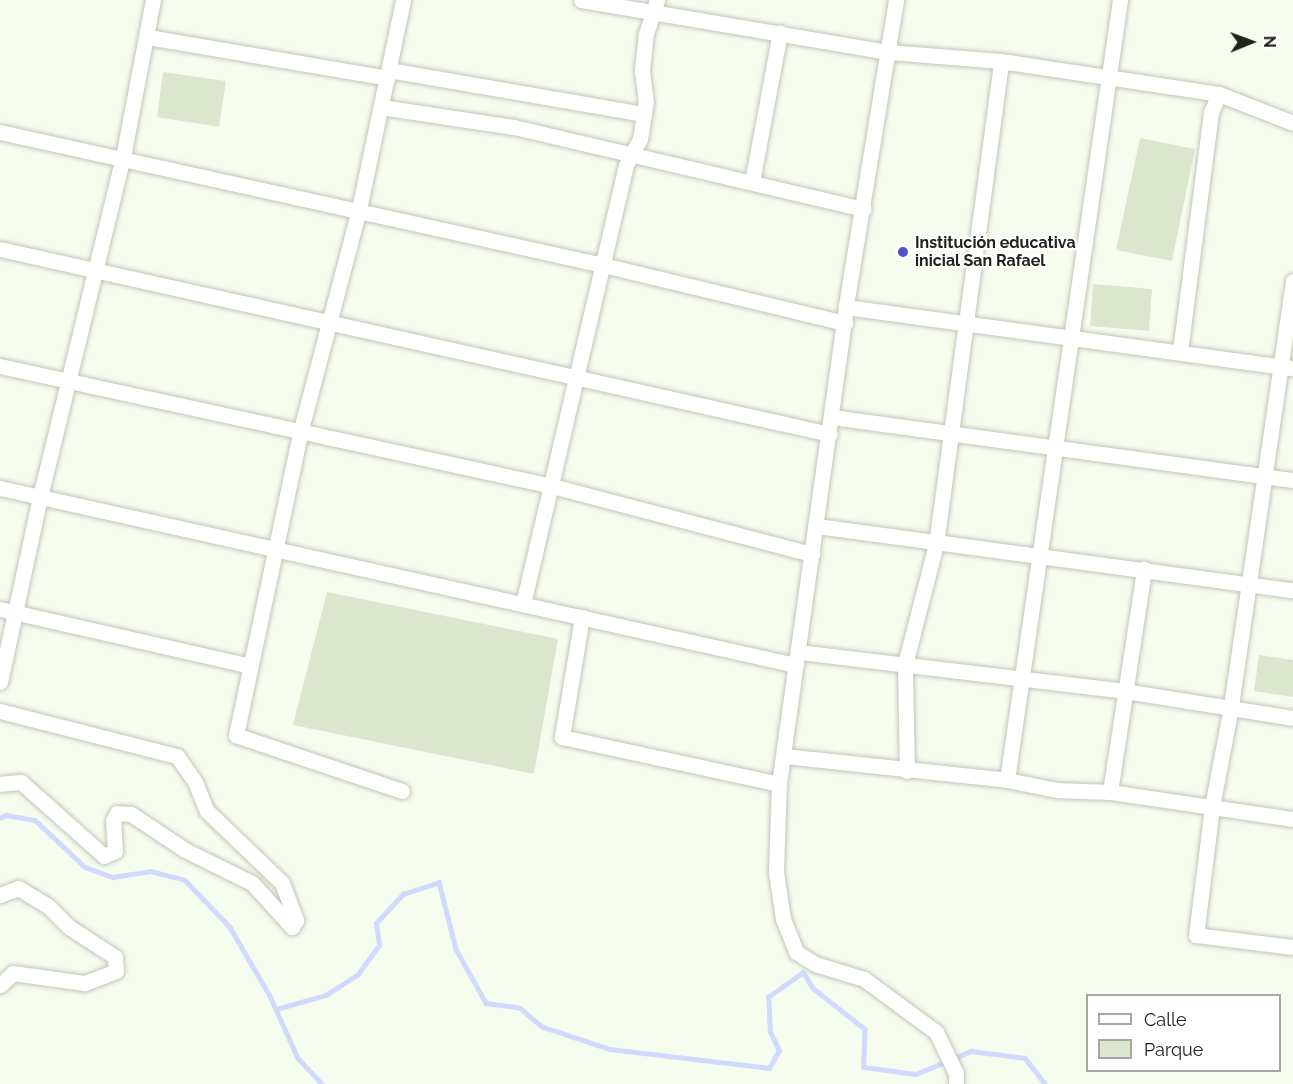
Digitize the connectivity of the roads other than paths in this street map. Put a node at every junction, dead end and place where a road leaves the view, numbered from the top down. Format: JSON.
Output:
{"nodes":[{"id":1,"x":153,"y":0,"type":"edge"},
{"id":2,"x":403,"y":0,"type":"edge"},
{"id":3,"x":581,"y":0,"type":"edge"},
{"id":4,"x":896,"y":0,"type":"edge"},
{"id":5,"x":1120,"y":0,"type":"edge"},
{"id":6,"x":655,"y":5,"type":"edge"},
{"id":7,"x":780,"y":33,"type":"junction"},
{"id":8,"x":148,"y":37,"type":"junction"},
{"id":9,"x":888,"y":52,"type":"junction"},
{"id":10,"x":1001,"y":61,"type":"junction"},
{"id":11,"x":389,"y":74,"type":"junction"},
{"id":12,"x":1108,"y":76,"type":"junction"},
{"id":13,"x":1219,"y":94,"type":"junction"},
{"id":14,"x":381,"y":106,"type":"junction"},
{"id":15,"x":644,"y":114,"type":"junction"},
{"id":16,"x":1293,"y":123,"type":"edge"},
{"id":17,"x":0,"y":132,"type":"edge"},
{"id":18,"x":633,"y":152,"type":"junction"},
{"id":19,"x":123,"y":157,"type":"junction"},
{"id":20,"x":752,"y":182,"type":"junction"},
{"id":21,"x":863,"y":209,"type":"junction"},
{"id":22,"x":358,"y":214,"type":"junction"},
{"id":23,"x":0,"y":249,"type":"edge"},
{"id":24,"x":603,"y":265,"type":"junction"},
{"id":25,"x":95,"y":268,"type":"junction"},
{"id":26,"x":1293,"y":281,"type":"edge"},
{"id":27,"x":846,"y":307,"type":"junction"},
{"id":28,"x":328,"y":323,"type":"junction"},
{"id":29,"x":845,"y":323,"type":"junction"},
{"id":30,"x":964,"y":323,"type":"junction"},
{"id":31,"x":1071,"y":337,"type":"junction"},
{"id":32,"x":1180,"y":351,"type":"junction"},
{"id":33,"x":0,"y":366,"type":"edge"},
{"id":34,"x":1286,"y":367,"type":"edge"},
{"id":35,"x":69,"y":380,"type":"junction"},
{"id":36,"x":578,"y":380,"type":"junction"},
{"id":37,"x":832,"y":417,"type":"junction"},
{"id":38,"x":949,"y":432,"type":"junction"},
{"id":39,"x":300,"y":433,"type":"junction"},
{"id":40,"x":830,"y":434,"type":"junction"},
{"id":41,"x":1055,"y":445,"type":"junction"},
{"id":42,"x":1265,"y":476,"type":"junction"},
{"id":43,"x":1293,"y":480,"type":"edge"},
{"id":44,"x":552,"y":486,"type":"junction"},
{"id":45,"x":0,"y":488,"type":"edge"},
{"id":46,"x":40,"y":497,"type":"junction"},
{"id":47,"x":817,"y":526,"type":"junction"},
{"id":48,"x":936,"y":544,"type":"junction"},
{"id":49,"x":276,"y":548,"type":"junction"},
{"id":50,"x":813,"y":554,"type":"junction"},
{"id":51,"x":1042,"y":555,"type":"junction"},
{"id":52,"x":1144,"y":569,"type":"junction"},
{"id":53,"x":1248,"y":583,"type":"junction"},
{"id":54,"x":1293,"y":590,"type":"edge"},
{"id":55,"x":523,"y":604,"type":"junction"},
{"id":56,"x":0,"y":609,"type":"edge"},
{"id":57,"x":16,"y":612,"type":"junction"},
{"id":58,"x":582,"y":617,"type":"junction"},
{"id":59,"x":797,"y":658,"type":"junction"},
{"id":60,"x":904,"y":664,"type":"junction"},
{"id":61,"x":250,"y":666,"type":"junction"},
{"id":62,"x":1024,"y":680,"type":"junction"},
{"id":63,"x":0,"y":682,"type":"edge"},
{"id":64,"x":1125,"y":691,"type":"junction"},
{"id":65,"x":1231,"y":707,"type":"junction"},
{"id":66,"x":0,"y":711,"type":"edge"},
{"id":67,"x":1293,"y":718,"type":"edge"},
{"id":68,"x":783,"y":756,"type":"junction"},
{"id":69,"x":907,"y":771,"type":"junction"},
{"id":70,"x":1007,"y":780,"type":"junction"},
{"id":71,"x":0,"y":784,"type":"edge"},
{"id":72,"x":779,"y":784,"type":"junction"},
{"id":73,"x":402,"y":791,"type":"dead end"},
{"id":74,"x":1110,"y":792,"type":"junction"},
{"id":75,"x":1212,"y":807,"type":"junction"},
{"id":76,"x":1293,"y":819,"type":"edge"},
{"id":77,"x":0,"y":895,"type":"edge"},
{"id":78,"x":1293,"y":947,"type":"edge"},
{"id":79,"x":0,"y":985,"type":"edge"},
{"id":80,"x":956,"y":1078,"type":"edge"}],
"edges":[{"from":1,"to":8,"type":"street"},
{"from":2,"to":11,"type":"street"},
{"from":3,"to":6,"type":"street"},
{"from":4,"to":9,"type":"street"},
{"from":5,"to":12,"type":"street"},
{"from":6,"to":7,"type":"street"},
{"from":6,"to":15,"type":"street"},
{"from":7,"to":9,"type":"street"},
{"from":7,"to":20,"type":"street"},
{"from":8,"to":11,"type":"street"},
{"from":8,"to":19,"type":"street"},
{"from":9,"to":10,"type":"street"},
{"from":9,"to":21,"type":"street"},
{"from":10,"to":12,"type":"street"},
{"from":10,"to":30,"type":"street"},
{"from":11,"to":14,"type":"street"},
{"from":11,"to":15,"type":"street"},
{"from":12,"to":13,"type":"street"},
{"from":12,"to":31,"type":"street"},
{"from":13,"to":16,"type":"street"},
{"from":13,"to":32,"type":"street"},
{"from":14,"to":18,"type":"street"},
{"from":14,"to":22,"type":"street"},
{"from":15,"to":18,"type":"street"},
{"from":17,"to":19,"type":"street"},
{"from":18,"to":20,"type":"street"},
{"from":18,"to":24,"type":"street"},
{"from":19,"to":22,"type":"street"},
{"from":19,"to":25,"type":"street"},
{"from":20,"to":21,"type":"street"},
{"from":21,"to":27,"type":"street"},
{"from":22,"to":24,"type":"street"},
{"from":22,"to":28,"type":"street"},
{"from":23,"to":25,"type":"street"},
{"from":24,"to":29,"type":"street"},
{"from":24,"to":36,"type":"street"},
{"from":25,"to":28,"type":"street"},
{"from":25,"to":35,"type":"street"},
{"from":26,"to":34,"type":"street"},
{"from":27,"to":29,"type":"street"},
{"from":27,"to":30,"type":"street"},
{"from":28,"to":36,"type":"street"},
{"from":28,"to":39,"type":"street"},
{"from":29,"to":37,"type":"street"},
{"from":30,"to":31,"type":"street"},
{"from":30,"to":38,"type":"street"},
{"from":31,"to":32,"type":"street"},
{"from":31,"to":41,"type":"street"},
{"from":32,"to":34,"type":"street"},
{"from":33,"to":35,"type":"street"},
{"from":34,"to":42,"type":"street"},
{"from":35,"to":39,"type":"street"},
{"from":35,"to":46,"type":"street"},
{"from":36,"to":40,"type":"street"},
{"from":36,"to":44,"type":"street"},
{"from":37,"to":38,"type":"street"},
{"from":37,"to":40,"type":"street"},
{"from":38,"to":41,"type":"street"},
{"from":38,"to":48,"type":"street"},
{"from":39,"to":44,"type":"street"},
{"from":39,"to":49,"type":"street"},
{"from":40,"to":47,"type":"street"},
{"from":41,"to":42,"type":"street"},
{"from":41,"to":51,"type":"street"},
{"from":42,"to":43,"type":"street"},
{"from":42,"to":53,"type":"street"},
{"from":44,"to":50,"type":"street"},
{"from":44,"to":55,"type":"street"},
{"from":45,"to":46,"type":"street"},
{"from":46,"to":49,"type":"street"},
{"from":46,"to":57,"type":"street"},
{"from":47,"to":48,"type":"street"},
{"from":47,"to":50,"type":"street"},
{"from":48,"to":51,"type":"street"},
{"from":48,"to":60,"type":"street"},
{"from":49,"to":55,"type":"street"},
{"from":49,"to":61,"type":"street"},
{"from":50,"to":59,"type":"street"},
{"from":51,"to":52,"type":"street"},
{"from":51,"to":62,"type":"street"},
{"from":52,"to":53,"type":"street"},
{"from":52,"to":64,"type":"street"},
{"from":53,"to":54,"type":"street"},
{"from":53,"to":65,"type":"street"},
{"from":55,"to":58,"type":"street"},
{"from":56,"to":57,"type":"street"},
{"from":57,"to":61,"type":"street"},
{"from":57,"to":63,"type":"street"},
{"from":58,"to":59,"type":"street"},
{"from":58,"to":72,"type":"street"},
{"from":59,"to":60,"type":"street"},
{"from":59,"to":68,"type":"street"},
{"from":60,"to":62,"type":"street"},
{"from":60,"to":69,"type":"street"},
{"from":61,"to":73,"type":"street"},
{"from":62,"to":64,"type":"street"},
{"from":62,"to":70,"type":"street"},
{"from":64,"to":65,"type":"street"},
{"from":64,"to":74,"type":"street"},
{"from":65,"to":67,"type":"street"},
{"from":65,"to":75,"type":"street"},
{"from":66,"to":71,"type":"street"},
{"from":68,"to":69,"type":"street"},
{"from":68,"to":72,"type":"street"},
{"from":69,"to":70,"type":"street"},
{"from":70,"to":74,"type":"street"},
{"from":72,"to":80,"type":"street"},
{"from":74,"to":75,"type":"street"},
{"from":75,"to":76,"type":"street"},
{"from":75,"to":78,"type":"street"},
{"from":77,"to":79,"type":"street"}]}
